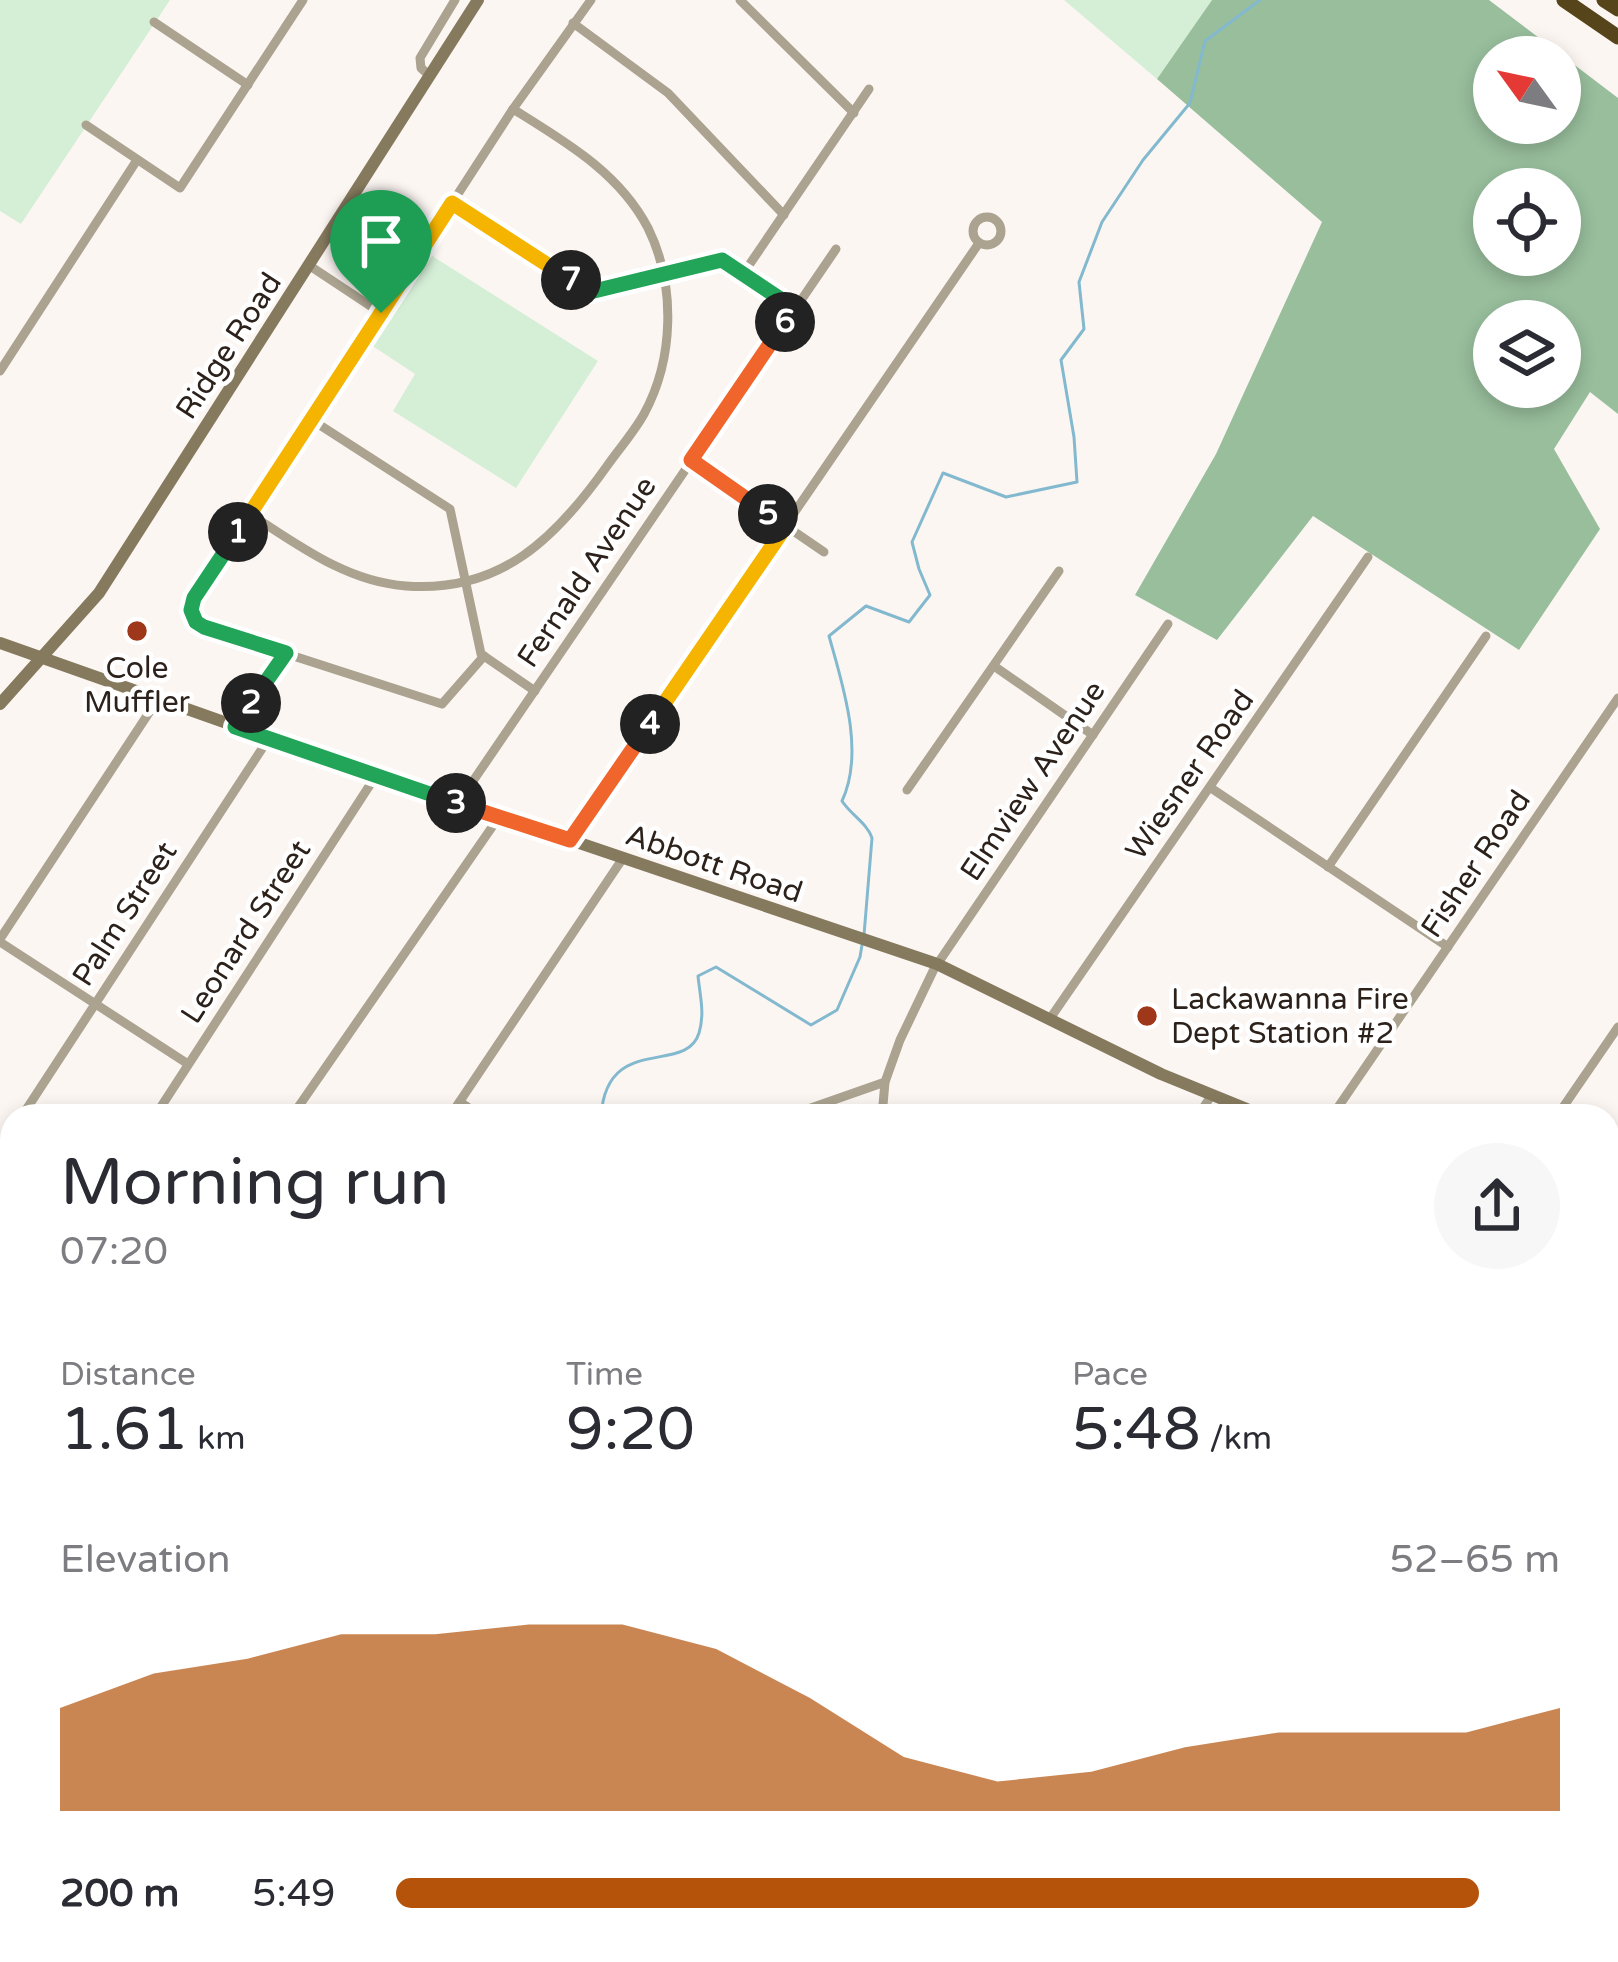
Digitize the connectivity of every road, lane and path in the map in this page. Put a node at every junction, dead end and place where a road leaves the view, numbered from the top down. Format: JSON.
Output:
{"nodes":[{"id":1,"x":303,"y":0,"type":"edge"},
{"id":2,"x":455,"y":0,"type":"edge"},
{"id":3,"x":478,"y":0,"type":"edge"},
{"id":4,"x":591,"y":0,"type":"edge"},
{"id":5,"x":740,"y":0,"type":"edge"},
{"id":6,"x":1564,"y":0,"type":"edge"},
{"id":7,"x":1604,"y":0,"type":"edge"},
{"id":8,"x":1618,"y":9,"type":"edge"},
{"id":9,"x":154,"y":22,"type":"dead end"},
{"id":10,"x":573,"y":23,"type":"junction"},
{"id":11,"x":1618,"y":37,"type":"edge"},
{"id":12,"x":429,"y":75,"type":"junction"},
{"id":13,"x":248,"y":85,"type":"junction"},
{"id":14,"x":869,"y":89,"type":"dead end"},
{"id":15,"x":513,"y":109,"type":"junction"},
{"id":16,"x":854,"y":113,"type":"junction"},
{"id":17,"x":86,"y":125,"type":"dead end"},
{"id":18,"x":137,"y":160,"type":"junction"},
{"id":19,"x":452,"y":203,"type":"junction"},
{"id":20,"x":784,"y":215,"type":"junction"},
{"id":21,"x":979,"y":243,"type":"dead end"},
{"id":22,"x":836,"y":249,"type":"dead end"},
{"id":23,"x":310,"y":266,"type":"junction"},
{"id":24,"x":662,"y":274,"type":"junction"},
{"id":25,"x":743,"y":274,"type":"junction"},
{"id":26,"x":794,"y":308,"type":"junction"},
{"id":27,"x":381,"y":313,"type":"junction"},
{"id":28,"x":0,"y":371,"type":"edge"},
{"id":29,"x":311,"y":420,"type":"junction"},
{"id":30,"x":691,"y":460,"type":"junction"},
{"id":31,"x":250,"y":514,"type":"junction"},
{"id":32,"x":786,"y":526,"type":"junction"},
{"id":33,"x":824,"y":552,"type":"dead end"},
{"id":34,"x":1368,"y":557,"type":"dead end"},
{"id":35,"x":1059,"y":571,"type":"dead end"},
{"id":36,"x":464,"y":581,"type":"junction"},
{"id":37,"x":1168,"y":624,"type":"dead end"},
{"id":38,"x":1486,"y":637,"type":"dead end"},
{"id":39,"x":0,"y":643,"type":"edge"},
{"id":40,"x":283,"y":652,"type":"junction"},
{"id":41,"x":484,"y":656,"type":"junction"},
{"id":42,"x":41,"y":657,"type":"junction"},
{"id":43,"x":994,"y":666,"type":"junction"},
{"id":44,"x":535,"y":691,"type":"junction"},
{"id":45,"x":1618,"y":698,"type":"edge"},
{"id":46,"x":158,"y":699,"type":"junction"},
{"id":47,"x":0,"y":704,"type":"edge"},
{"id":48,"x":235,"y":727,"type":"junction"},
{"id":49,"x":1093,"y":735,"type":"junction"},
{"id":50,"x":269,"y":739,"type":"junction"},
{"id":51,"x":377,"y":774,"type":"junction"},
{"id":52,"x":1211,"y":788,"type":"junction"},
{"id":53,"x":907,"y":790,"type":"dead end"},
{"id":54,"x":458,"y":803,"type":"junction"},
{"id":55,"x":499,"y":817,"type":"junction"},
{"id":56,"x":570,"y":840,"type":"junction"},
{"id":57,"x":623,"y":858,"type":"junction"},
{"id":58,"x":1328,"y":867,"type":"junction"},
{"id":59,"x":0,"y":940,"type":"edge"},
{"id":60,"x":1448,"y":947,"type":"junction"},
{"id":61,"x":937,"y":964,"type":"junction"},
{"id":62,"x":95,"y":1004,"type":"junction"},
{"id":63,"x":1049,"y":1020,"type":"junction"},
{"id":64,"x":1618,"y":1027,"type":"edge"},
{"id":65,"x":188,"y":1064,"type":"junction"},
{"id":66,"x":885,"y":1082,"type":"junction"},
{"id":67,"x":1211,"y":1096,"type":"junction"},
{"id":68,"x":460,"y":1102,"type":"joint"},
{"id":69,"x":30,"y":1104,"type":"edge"},
{"id":70,"x":163,"y":1104,"type":"edge"},
{"id":71,"x":300,"y":1104,"type":"edge"},
{"id":72,"x":463,"y":1104,"type":"edge"},
{"id":73,"x":822,"y":1104,"type":"edge"},
{"id":74,"x":883,"y":1104,"type":"edge"},
{"id":75,"x":1206,"y":1104,"type":"edge"},
{"id":76,"x":1232,"y":1104,"type":"edge"},
{"id":77,"x":1340,"y":1104,"type":"edge"},
{"id":78,"x":1566,"y":1104,"type":"edge"}],
"edges":[{"from":1,"to":13,"type":"street"},
{"from":2,"to":12,"type":"street"},
{"from":3,"to":12,"type":"street","name":"Ridge Road"},
{"from":4,"to":10,"type":"street"},
{"from":5,"to":16,"type":"street"},
{"from":6,"to":11,"type":"highway"},
{"from":7,"to":8,"type":"highway"},
{"from":9,"to":13,"type":"street"},
{"from":10,"to":15,"type":"street"},
{"from":10,"to":20,"type":"street"},
{"from":12,"to":23,"type":"street","name":"Ridge Road"},
{"from":13,"to":18,"type":"street"},
{"from":14,"to":16,"type":"street"},
{"from":15,"to":19,"type":"street"},
{"from":15,"to":24,"type":"street"},
{"from":16,"to":20,"type":"street"},
{"from":17,"to":18,"type":"street"},
{"from":18,"to":28,"type":"street"},
{"from":19,"to":24,"type":"street"},
{"from":19,"to":27,"type":"street"},
{"from":20,"to":25,"type":"street"},
{"from":21,"to":32,"type":"street"},
{"from":22,"to":26,"type":"street","name":"Fernald Avenue"},
{"from":23,"to":27,"type":"street"},
{"from":23,"to":42,"type":"street","name":"Ridge Road"},
{"from":24,"to":25,"type":"street"},
{"from":24,"to":36,"type":"street"},
{"from":25,"to":26,"type":"street"},
{"from":26,"to":30,"type":"street","name":"Fernald Avenue"},
{"from":27,"to":29,"type":"street"},
{"from":29,"to":31,"type":"street"},
{"from":29,"to":36,"type":"street"},
{"from":30,"to":32,"type":"street"},
{"from":30,"to":44,"type":"street","name":"Fernald Avenue"},
{"from":31,"to":36,"type":"street"},
{"from":31,"to":40,"type":"street"},
{"from":32,"to":33,"type":"street"},
{"from":32,"to":56,"type":"street"},
{"from":34,"to":52,"type":"street","name":"Wiesner Road"},
{"from":35,"to":43,"type":"street"},
{"from":36,"to":41,"type":"street"},
{"from":37,"to":49,"type":"street","name":"Elmview Avenue"},
{"from":38,"to":58,"type":"street"},
{"from":39,"to":42,"type":"street","name":"Abbott Road"},
{"from":40,"to":41,"type":"street"},
{"from":40,"to":48,"type":"street"},
{"from":41,"to":44,"type":"street"},
{"from":42,"to":46,"type":"street","name":"Abbott Road"},
{"from":42,"to":47,"type":"street","name":"Ridge Road"},
{"from":43,"to":49,"type":"street"},
{"from":43,"to":53,"type":"street"},
{"from":44,"to":54,"type":"street","name":"Fernald Avenue"},
{"from":45,"to":60,"type":"street","name":"Fisher Road"},
{"from":46,"to":48,"type":"street","name":"Abbott Road"},
{"from":46,"to":59,"type":"street"},
{"from":48,"to":50,"type":"street","name":"Abbott Road"},
{"from":49,"to":61,"type":"street","name":"Elmview Avenue"},
{"from":50,"to":51,"type":"street","name":"Abbott Road"},
{"from":50,"to":62,"type":"street","name":"Palm Street"},
{"from":51,"to":54,"type":"street","name":"Abbott Road"},
{"from":51,"to":65,"type":"street","name":"Leonard Street"},
{"from":52,"to":58,"type":"street"},
{"from":52,"to":63,"type":"street","name":"Wiesner Road"},
{"from":54,"to":55,"type":"street","name":"Abbott Road"},
{"from":55,"to":56,"type":"street","name":"Abbott Road"},
{"from":55,"to":71,"type":"street"},
{"from":56,"to":57,"type":"street","name":"Abbott Road"},
{"from":57,"to":61,"type":"street","name":"Abbott Road"},
{"from":57,"to":68,"type":"street"},
{"from":58,"to":60,"type":"street"},
{"from":59,"to":62,"type":"street"},
{"from":60,"to":77,"type":"street","name":"Fisher Road"},
{"from":61,"to":63,"type":"street","name":"Abbott Road"},
{"from":61,"to":66,"type":"street","name":"Elmview Avenue"},
{"from":62,"to":65,"type":"street"},
{"from":62,"to":69,"type":"street","name":"Palm Street"},
{"from":63,"to":67,"type":"street","name":"Abbott Road"},
{"from":64,"to":78,"type":"street"},
{"from":65,"to":70,"type":"street","name":"Leonard Street"},
{"from":66,"to":73,"type":"street"},
{"from":66,"to":74,"type":"street","name":"Elmview Avenue"},
{"from":67,"to":75,"type":"street"},
{"from":67,"to":76,"type":"street","name":"Abbott Road"},
{"from":68,"to":72,"type":"street"}]}
